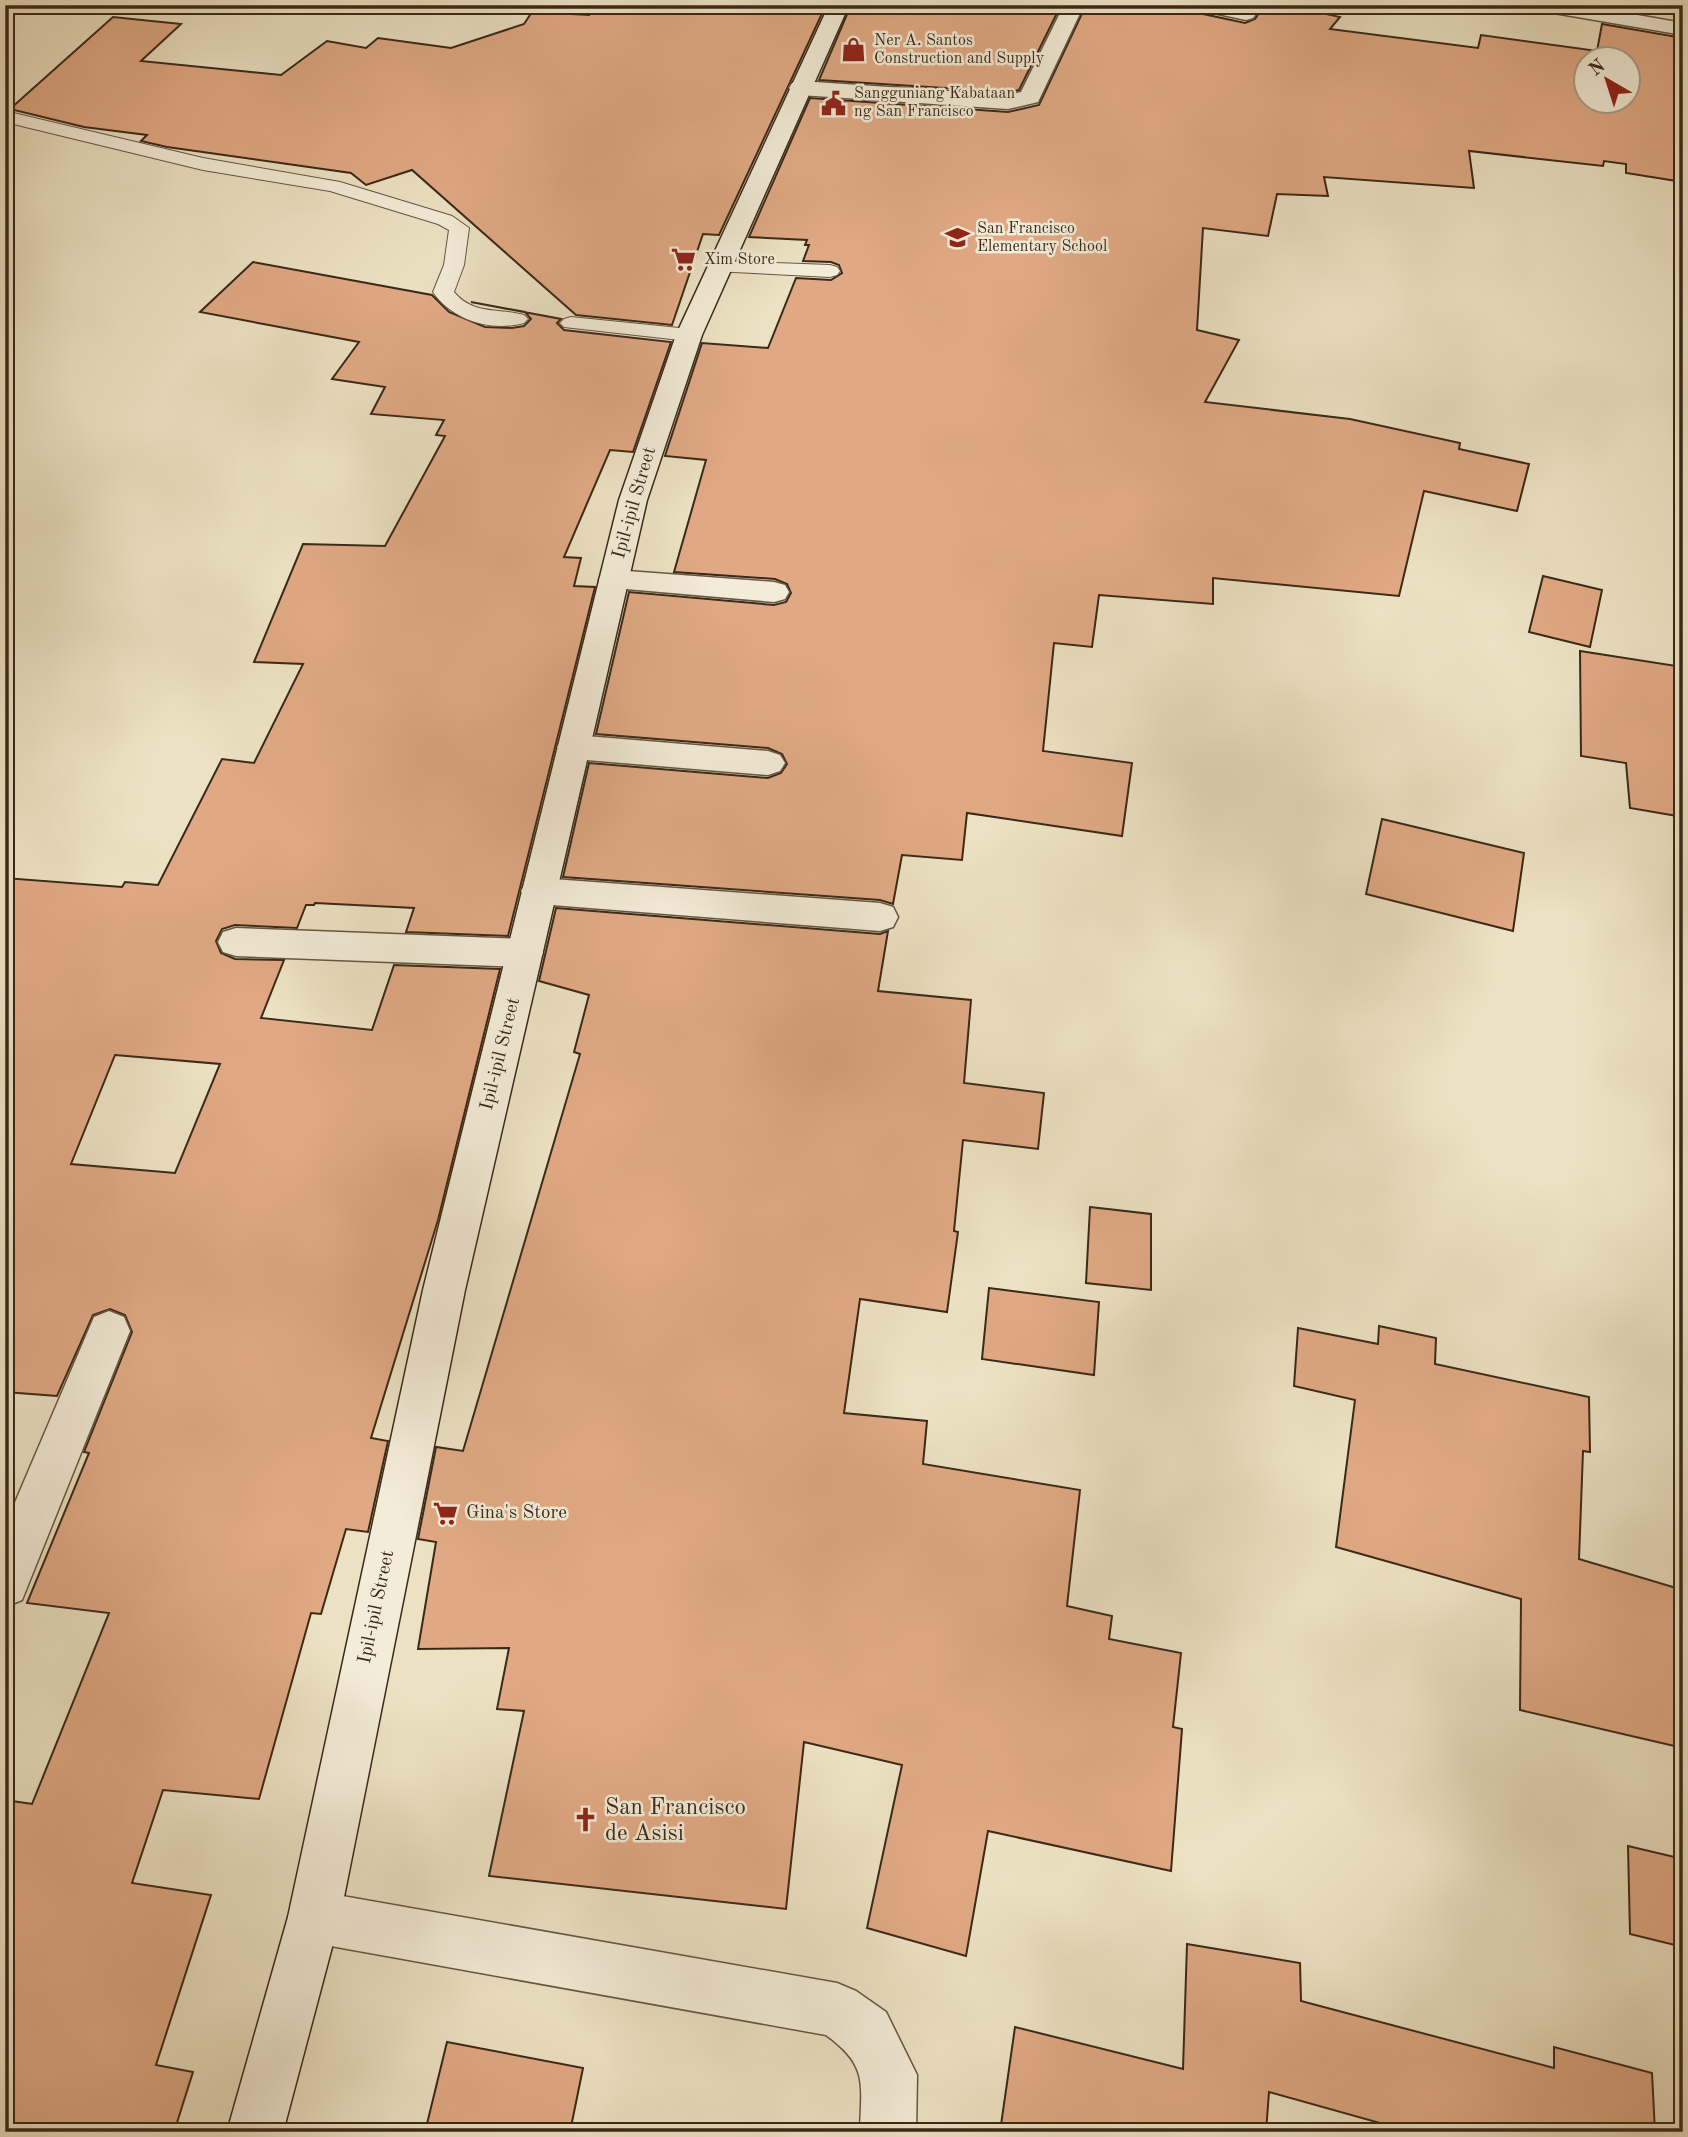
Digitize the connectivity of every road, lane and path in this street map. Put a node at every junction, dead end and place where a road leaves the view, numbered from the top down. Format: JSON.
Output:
{"nodes":[{"id":1,"x":839,"y":5,"type":"edge"},
{"id":2,"x":1074,"y":5,"type":"edge"},
{"id":3,"x":1202,"y":5,"type":"edge"},
{"id":4,"x":1252,"y":5,"type":"edge"},
{"id":5,"x":1542,"y":5,"type":"edge"},
{"id":6,"x":1683,"y":29,"type":"edge"},
{"id":7,"x":800,"y":88,"type":"junction"},
{"id":8,"x":5,"y":116,"type":"edge"},
{"id":9,"x":720,"y":267,"type":"junction"},
{"id":10,"x":830,"y":271,"type":"dead end"},
{"id":11,"x":517,"y":319,"type":"dead end"},
{"id":12,"x":572,"y":323,"type":"dead end"},
{"id":13,"x":689,"y":335,"type":"junction"},
{"id":14,"x":614,"y":580,"type":"junction"},
{"id":15,"x":774,"y":592,"type":"dead end"},
{"id":16,"x":574,"y":747,"type":"junction"},
{"id":17,"x":768,"y":763,"type":"dead end"},
{"id":18,"x":539,"y":891,"type":"junction"},
{"id":19,"x":880,"y":917,"type":"dead end"},
{"id":20,"x":236,"y":942,"type":"dead end"},
{"id":21,"x":525,"y":953,"type":"junction"},
{"id":22,"x":109,"y":1331,"type":"dead end"},
{"id":23,"x":5,"y":1583,"type":"edge"},
{"id":24,"x":314,"y":1917,"type":"junction"},
{"id":25,"x":255,"y":2132,"type":"edge"},
{"id":26,"x":888,"y":2132,"type":"edge"}],
"edges":[{"from":1,"to":7,"type":"street","name":"Ipil-ipil Street"},
{"from":2,"to":7,"type":"street"},
{"from":3,"to":4,"type":"street"},
{"from":5,"to":6,"type":"street"},
{"from":7,"to":9,"type":"street","name":"Ipil-ipil Street"},
{"from":8,"to":11,"type":"lane"},
{"from":9,"to":10,"type":"lane"},
{"from":9,"to":13,"type":"street","name":"Ipil-ipil Street"},
{"from":12,"to":13,"type":"lane"},
{"from":13,"to":14,"type":"street","name":"Ipil-ipil Street"},
{"from":14,"to":15,"type":"street"},
{"from":14,"to":16,"type":"street","name":"Ipil-ipil Street"},
{"from":16,"to":17,"type":"street"},
{"from":16,"to":18,"type":"street","name":"Ipil-ipil Street"},
{"from":18,"to":19,"type":"street"},
{"from":18,"to":21,"type":"street","name":"Ipil-ipil Street"},
{"from":20,"to":21,"type":"street"},
{"from":21,"to":24,"type":"street","name":"Ipil-ipil Street"},
{"from":22,"to":23,"type":"street"},
{"from":24,"to":25,"type":"street","name":"Ipil-ipil Street"},
{"from":24,"to":26,"type":"street"}]}
